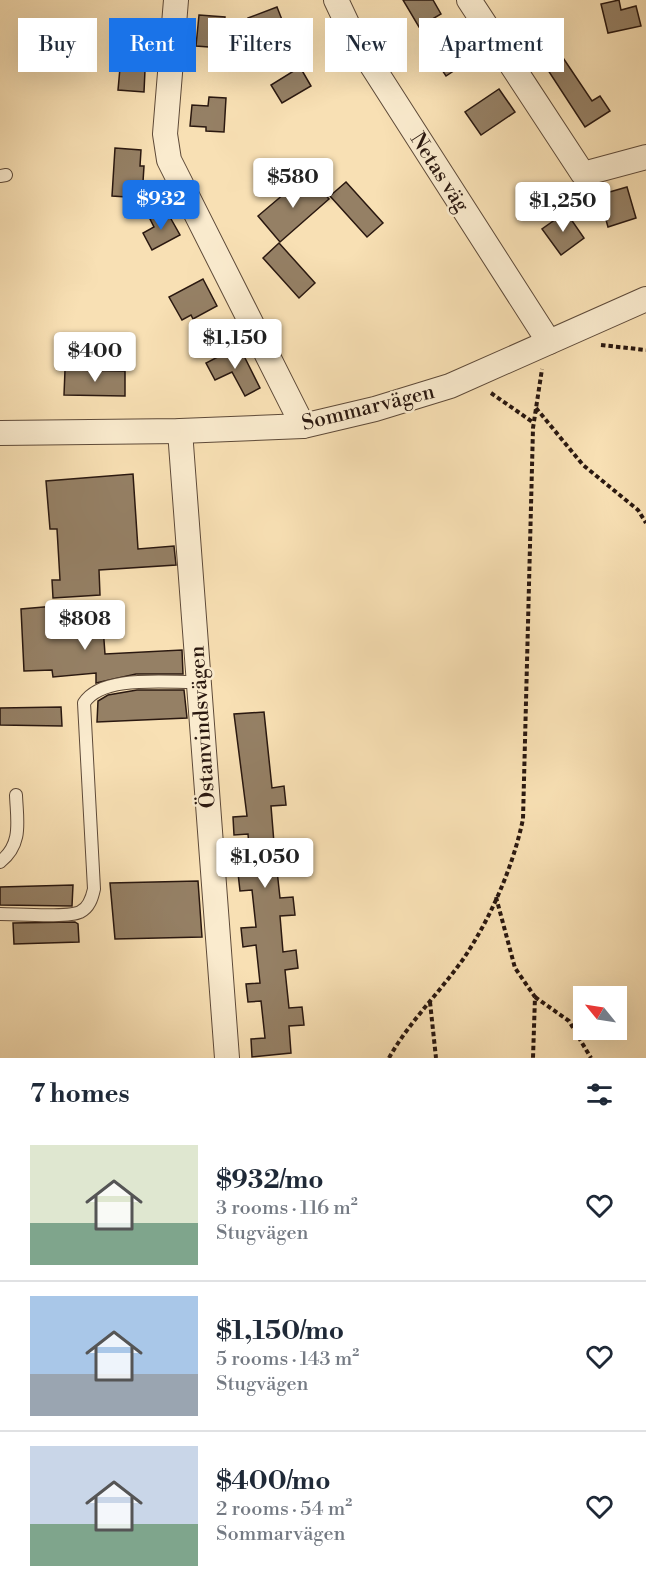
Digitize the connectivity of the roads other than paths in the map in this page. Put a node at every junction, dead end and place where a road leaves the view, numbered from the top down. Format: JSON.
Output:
{"nodes":[{"id":1,"x":176,"y":0,"type":"edge"},
{"id":2,"x":336,"y":0,"type":"edge"},
{"id":3,"x":469,"y":0,"type":"edge"},
{"id":4,"x":646,"y":157,"type":"edge"},
{"id":5,"x":646,"y":299,"type":"edge"},
{"id":6,"x":549,"y":342,"type":"junction"},
{"id":7,"x":303,"y":426,"type":"junction"},
{"id":8,"x":180,"y":431,"type":"junction"},
{"id":9,"x":0,"y":433,"type":"edge"},
{"id":10,"x":199,"y":682,"type":"junction"},
{"id":11,"x":16,"y":795,"type":"dead end"},
{"id":12,"x":0,"y":862,"type":"edge"},
{"id":13,"x":0,"y":914,"type":"edge"},
{"id":14,"x":227,"y":1058,"type":"edge"}],
"edges":[{"from":1,"to":7,"type":"street"},
{"from":2,"to":6,"type":"street","name":"Netas väg"},
{"from":3,"to":4,"type":"street"},
{"from":5,"to":6,"type":"street","name":"Sommarvägen"},
{"from":6,"to":7,"type":"street","name":"Sommarvägen"},
{"from":7,"to":8,"type":"street","name":"Sommarvägen"},
{"from":8,"to":9,"type":"street","name":"Sommarvägen"},
{"from":8,"to":10,"type":"street","name":"Östanvindsvägen"},
{"from":10,"to":13,"type":"lane"},
{"from":10,"to":14,"type":"street","name":"Östanvindsvägen"},
{"from":11,"to":12,"type":"lane"}]}
